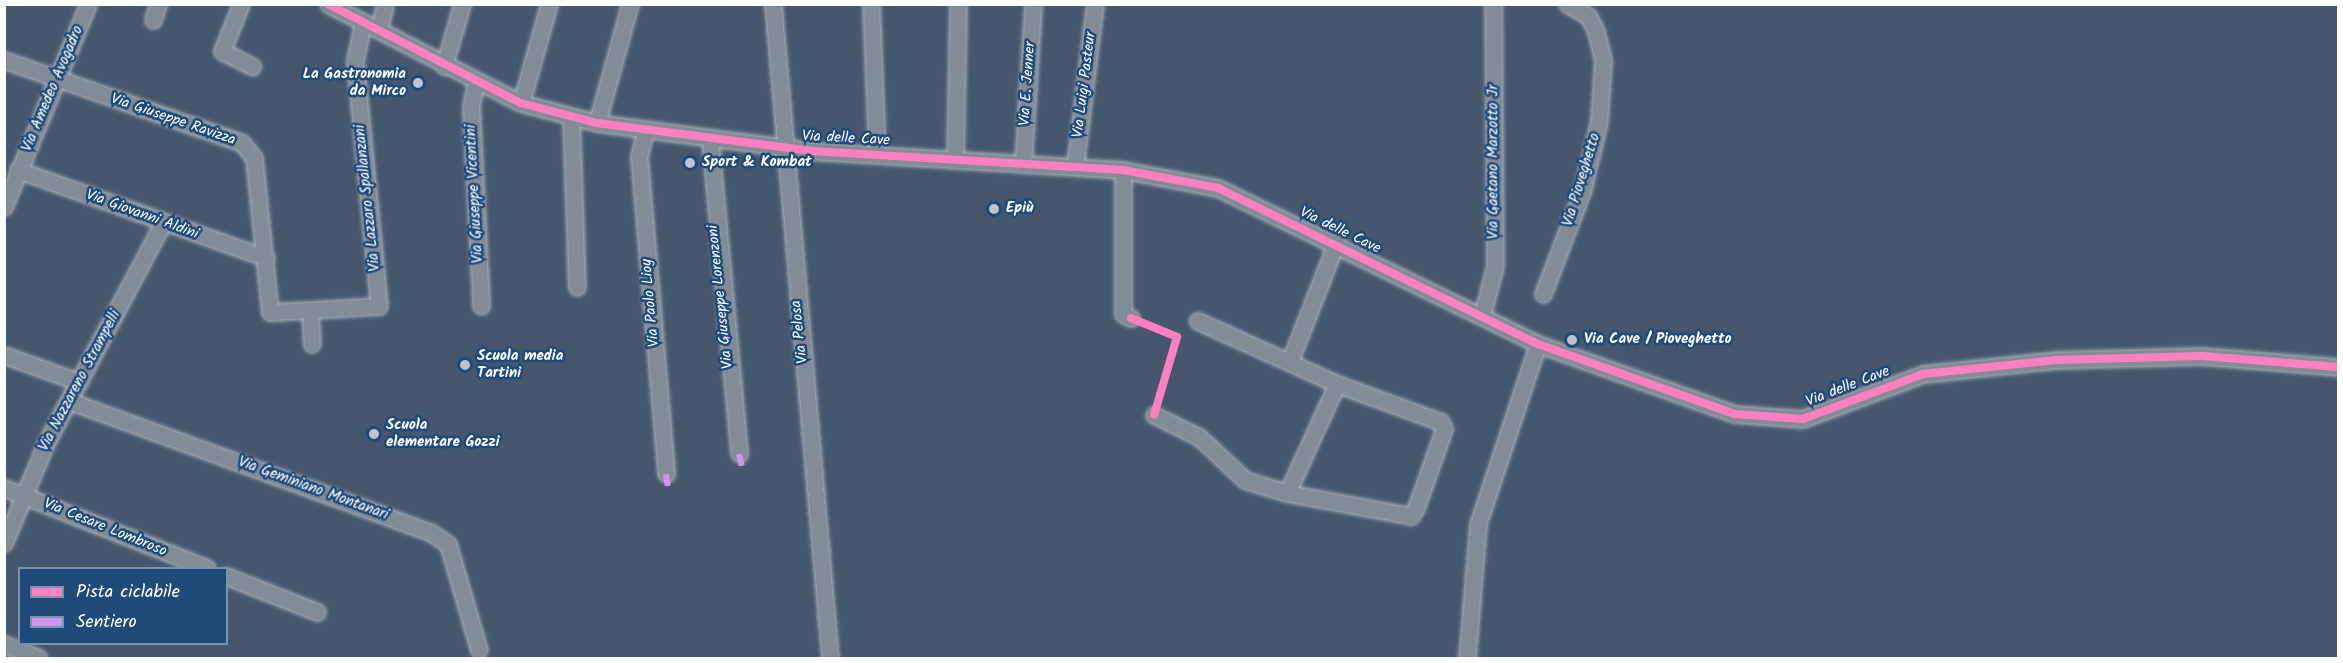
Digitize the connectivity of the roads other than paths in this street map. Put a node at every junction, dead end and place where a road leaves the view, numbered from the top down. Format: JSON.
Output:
{"nodes":[{"id":1,"x":88,"y":4,"type":"edge"},
{"id":2,"x":158,"y":4,"type":"edge"},
{"id":3,"x":241,"y":4,"type":"edge"},
{"id":4,"x":328,"y":4,"type":"edge"},
{"id":5,"x":385,"y":4,"type":"edge"},
{"id":6,"x":462,"y":4,"type":"edge"},
{"id":7,"x":549,"y":4,"type":"edge"},
{"id":8,"x":630,"y":4,"type":"edge"},
{"id":9,"x":773,"y":4,"type":"edge"},
{"id":10,"x":872,"y":4,"type":"edge"},
{"id":11,"x":958,"y":4,"type":"edge"},
{"id":12,"x":1033,"y":4,"type":"edge"},
{"id":13,"x":1095,"y":4,"type":"edge"},
{"id":14,"x":1493,"y":4,"type":"edge"},
{"id":15,"x":1567,"y":4,"type":"edge"},
{"id":16,"x":153,"y":20,"type":"dead end"},
{"id":17,"x":363,"y":22,"type":"junction"},
{"id":18,"x":379,"y":30,"type":"junction"},
{"id":19,"x":4,"y":60,"type":"edge"},
{"id":20,"x":252,"y":66,"type":"dead end"},
{"id":21,"x":444,"y":66,"type":"junction"},
{"id":22,"x":57,"y":80,"type":"junction"},
{"id":23,"x":476,"y":82,"type":"junction"},
{"id":24,"x":521,"y":103,"type":"junction"},
{"id":25,"x":571,"y":118,"type":"junction"},
{"id":26,"x":597,"y":123,"type":"junction"},
{"id":27,"x":645,"y":132,"type":"junction"},
{"id":28,"x":710,"y":140,"type":"junction"},
{"id":29,"x":784,"y":148,"type":"junction"},
{"id":30,"x":877,"y":154,"type":"junction"},
{"id":31,"x":955,"y":160,"type":"junction"},
{"id":32,"x":1023,"y":164,"type":"junction"},
{"id":33,"x":1075,"y":166,"type":"junction"},
{"id":34,"x":18,"y":170,"type":"junction"},
{"id":35,"x":1123,"y":170,"type":"junction"},
{"id":36,"x":4,"y":207,"type":"edge"},
{"id":37,"x":163,"y":223,"type":"junction"},
{"id":38,"x":1336,"y":243,"type":"junction"},
{"id":39,"x":266,"y":258,"type":"junction"},
{"id":40,"x":577,"y":287,"type":"dead end"},
{"id":41,"x":1543,"y":294,"type":"dead end"},
{"id":42,"x":481,"y":306,"type":"dead end"},
{"id":43,"x":310,"y":310,"type":"junction"},
{"id":44,"x":1482,"y":316,"type":"junction"},
{"id":45,"x":1131,"y":318,"type":"dead end"},
{"id":46,"x":1198,"y":321,"type":"dead end"},
{"id":47,"x":312,"y":344,"type":"dead end"},
{"id":48,"x":1538,"y":344,"type":"junction"},
{"id":49,"x":4,"y":355,"type":"edge"},
{"id":50,"x":1290,"y":361,"type":"junction"},
{"id":51,"x":2338,"y":367,"type":"edge"},
{"id":52,"x":80,"y":382,"type":"junction"},
{"id":53,"x":1337,"y":384,"type":"junction"},
{"id":54,"x":72,"y":402,"type":"junction"},
{"id":55,"x":1154,"y":415,"type":"dead end"},
{"id":56,"x":739,"y":454,"type":"dead end"},
{"id":57,"x":666,"y":474,"type":"dead end"},
{"id":58,"x":4,"y":488,"type":"edge"},
{"id":59,"x":1287,"y":493,"type":"junction"},
{"id":60,"x":23,"y":495,"type":"junction"},
{"id":61,"x":4,"y":543,"type":"edge"},
{"id":62,"x":204,"y":567,"type":"edge"},
{"id":63,"x":228,"y":577,"type":"edge"},
{"id":64,"x":317,"y":612,"type":"dead end"},
{"id":65,"x":4,"y":644,"type":"edge"},
{"id":66,"x":479,"y":650,"type":"dead end"},
{"id":67,"x":38,"y":658,"type":"edge"},
{"id":68,"x":830,"y":658,"type":"edge"},
{"id":69,"x":1467,"y":658,"type":"edge"}],
"edges":[{"from":1,"to":22,"type":"street","name":"Via Amedeo Avogadro"},
{"from":2,"to":16,"type":"street"},
{"from":3,"to":20,"type":"street"},
{"from":4,"to":17,"type":"street","name":"Via delle Cave"},
{"from":5,"to":18,"type":"street"},
{"from":6,"to":21,"type":"street"},
{"from":7,"to":24,"type":"street"},
{"from":8,"to":26,"type":"street"},
{"from":9,"to":29,"type":"street","name":"Via Pelosa"},
{"from":10,"to":30,"type":"street"},
{"from":11,"to":31,"type":"street"},
{"from":12,"to":32,"type":"street","name":"Via E. Jenner"},
{"from":13,"to":33,"type":"street","name":"Via Luigi Pasteur"},
{"from":14,"to":44,"type":"street","name":"Via Gaetano Marzotto Jr"},
{"from":15,"to":41,"type":"street","name":"Via Pioveghetto"},
{"from":17,"to":18,"type":"street","name":"Via delle Cave"},
{"from":17,"to":43,"type":"street","name":"Via Lazzaro Spallanzani"},
{"from":18,"to":21,"type":"street","name":"Via delle Cave"},
{"from":19,"to":22,"type":"street","name":"Via Giuseppe Ravizza"},
{"from":21,"to":23,"type":"street","name":"Via delle Cave"},
{"from":22,"to":34,"type":"street","name":"Via Amedeo Avogadro"},
{"from":22,"to":39,"type":"street","name":"Via Giuseppe Ravizza"},
{"from":23,"to":24,"type":"street","name":"Via delle Cave"},
{"from":23,"to":42,"type":"street","name":"Via Giuseppe Vicentini"},
{"from":24,"to":25,"type":"street","name":"Via delle Cave"},
{"from":25,"to":26,"type":"street","name":"Via delle Cave"},
{"from":25,"to":40,"type":"street"},
{"from":26,"to":27,"type":"street","name":"Via delle Cave"},
{"from":27,"to":28,"type":"street","name":"Via delle Cave"},
{"from":27,"to":57,"type":"street","name":"Via Paolo Lioy"},
{"from":28,"to":29,"type":"street","name":"Via delle Cave"},
{"from":28,"to":56,"type":"street","name":"Via Giuseppe Lorenzoni"},
{"from":29,"to":30,"type":"street","name":"Via delle Cave"},
{"from":29,"to":68,"type":"street","name":"Via Pelosa"},
{"from":30,"to":31,"type":"street","name":"Via delle Cave"},
{"from":31,"to":32,"type":"street","name":"Via delle Cave"},
{"from":32,"to":33,"type":"street","name":"Via delle Cave"},
{"from":33,"to":35,"type":"street","name":"Via delle Cave"},
{"from":34,"to":36,"type":"street","name":"Via Amedeo Avogadro"},
{"from":34,"to":37,"type":"street","name":"Via Giovanni Aldini"},
{"from":35,"to":38,"type":"street","name":"Via delle Cave"},
{"from":35,"to":45,"type":"street"},
{"from":37,"to":39,"type":"street","name":"Via Giovanni Aldini"},
{"from":37,"to":52,"type":"street","name":"Via Nazzareno Strampelli"},
{"from":38,"to":44,"type":"street","name":"Via delle Cave"},
{"from":38,"to":50,"type":"street"},
{"from":39,"to":43,"type":"street","name":"Via Giuseppe Ravizza"},
{"from":43,"to":47,"type":"street"},
{"from":44,"to":48,"type":"street","name":"Via delle Cave"},
{"from":46,"to":50,"type":"street"},
{"from":48,"to":51,"type":"street","name":"Via delle Cave"},
{"from":48,"to":69,"type":"street"},
{"from":49,"to":52,"type":"street"},
{"from":50,"to":53,"type":"street"},
{"from":52,"to":54,"type":"street","name":"Via Nazzareno Strampelli"},
{"from":53,"to":59,"type":"street"},
{"from":53,"to":59,"type":"street"},
{"from":54,"to":60,"type":"street","name":"Via Nazzareno Strampelli"},
{"from":54,"to":66,"type":"street","name":"Via Geminiano Montanari"},
{"from":55,"to":59,"type":"street"},
{"from":58,"to":60,"type":"street","name":"Via Cesare Lombroso"},
{"from":60,"to":61,"type":"street","name":"Via Nazzareno Strampelli"},
{"from":60,"to":62,"type":"street","name":"Via Cesare Lombroso"},
{"from":63,"to":64,"type":"street"},
{"from":65,"to":67,"type":"street"}]}
